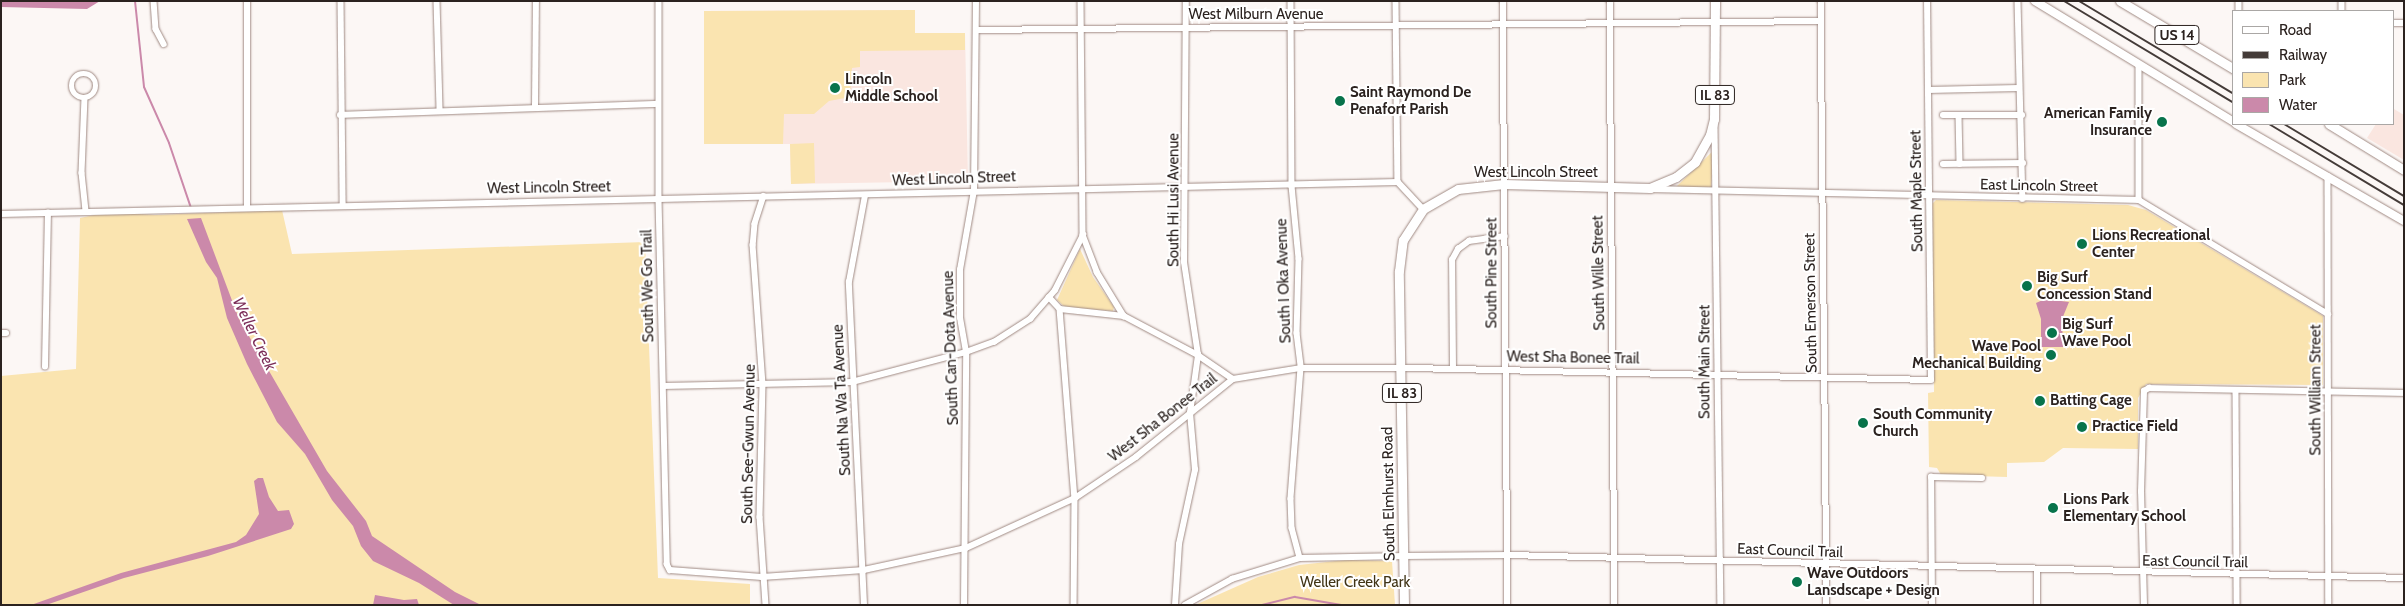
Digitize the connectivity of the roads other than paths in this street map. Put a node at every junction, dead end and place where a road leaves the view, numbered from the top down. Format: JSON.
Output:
{"nodes":[{"id":1,"x":154,"y":1,"type":"edge"},
{"id":2,"x":247,"y":1,"type":"edge"},
{"id":3,"x":340,"y":1,"type":"edge"},
{"id":4,"x":437,"y":1,"type":"edge"},
{"id":5,"x":536,"y":1,"type":"edge"},
{"id":6,"x":659,"y":1,"type":"edge"},
{"id":7,"x":976,"y":1,"type":"edge"},
{"id":8,"x":1081,"y":1,"type":"edge"},
{"id":9,"x":1186,"y":1,"type":"edge"},
{"id":10,"x":1291,"y":1,"type":"edge"},
{"id":11,"x":1396,"y":1,"type":"edge"},
{"id":12,"x":1504,"y":1,"type":"edge"},
{"id":13,"x":1610,"y":1,"type":"edge"},
{"id":14,"x":1715,"y":1,"type":"edge"},
{"id":15,"x":1821,"y":1,"type":"edge"},
{"id":16,"x":1928,"y":1,"type":"edge"},
{"id":17,"x":2018,"y":1,"type":"edge"},
{"id":18,"x":2035,"y":1,"type":"edge"},
{"id":19,"x":2120,"y":1,"type":"edge"},
{"id":20,"x":2132,"y":4,"type":"edge"},
{"id":21,"x":1715,"y":22,"type":"junction"},
{"id":22,"x":1821,"y":22,"type":"junction"},
{"id":23,"x":1610,"y":24,"type":"junction"},
{"id":24,"x":1504,"y":25,"type":"junction"},
{"id":25,"x":1397,"y":26,"type":"junction"},
{"id":26,"x":1292,"y":27,"type":"junction"},
{"id":27,"x":1187,"y":28,"type":"junction"},
{"id":28,"x":1082,"y":29,"type":"junction"},
{"id":29,"x":977,"y":30,"type":"junction"},
{"id":30,"x":164,"y":44,"type":"dead end"},
{"id":31,"x":2138,"y":65,"type":"junction"},
{"id":32,"x":2232,"y":68,"type":"edge"},
{"id":33,"x":2018,"y":88,"type":"junction"},
{"id":34,"x":1928,"y":90,"type":"junction"},
{"id":35,"x":85,"y":98,"type":"junction"},
{"id":36,"x":658,"y":104,"type":"junction"},
{"id":37,"x":535,"y":108,"type":"junction"},
{"id":38,"x":440,"y":111,"type":"junction"},
{"id":39,"x":340,"y":115,"type":"junction"},
{"id":40,"x":1943,"y":115,"type":"dead end"},
{"id":41,"x":1958,"y":115,"type":"junction"},
{"id":42,"x":2022,"y":116,"type":"junction"},
{"id":43,"x":1714,"y":119,"type":"junction"},
{"id":44,"x":2232,"y":121,"type":"edge"},
{"id":45,"x":2239,"y":125,"type":"edge"},
{"id":46,"x":2331,"y":125,"type":"edge"},
{"id":47,"x":1695,"y":162,"type":"joint"},
{"id":48,"x":2023,"y":163,"type":"junction"},
{"id":49,"x":1943,"y":164,"type":"dead end"},
{"id":50,"x":1960,"y":164,"type":"junction"},
{"id":51,"x":2404,"y":170,"type":"edge"},
{"id":52,"x":2328,"y":176,"type":"junction"},
{"id":53,"x":1398,"y":182,"type":"junction"},
{"id":54,"x":1504,"y":184,"type":"junction"},
{"id":55,"x":1292,"y":186,"type":"junction"},
{"id":56,"x":1187,"y":187,"type":"junction"},
{"id":57,"x":1611,"y":188,"type":"junction"},
{"id":58,"x":1650,"y":188,"type":"junction"},
{"id":59,"x":1081,"y":189,"type":"junction"},
{"id":60,"x":974,"y":191,"type":"junction"},
{"id":61,"x":1717,"y":192,"type":"junction"},
{"id":62,"x":1823,"y":194,"type":"junction"},
{"id":63,"x":764,"y":196,"type":"junction"},
{"id":64,"x":865,"y":196,"type":"junction"},
{"id":65,"x":1929,"y":196,"type":"junction"},
{"id":66,"x":659,"y":199,"type":"junction"},
{"id":67,"x":2023,"y":199,"type":"junction"},
{"id":68,"x":2139,"y":200,"type":"junction"},
{"id":69,"x":343,"y":206,"type":"junction"},
{"id":70,"x":247,"y":208,"type":"junction"},
{"id":71,"x":1423,"y":209,"type":"junction"},
{"id":72,"x":86,"y":212,"type":"junction"},
{"id":73,"x":48,"y":213,"type":"junction"},
{"id":74,"x":1,"y":214,"type":"edge"},
{"id":75,"x":2404,"y":221,"type":"edge"},
{"id":76,"x":1083,"y":235,"type":"junction"},
{"id":77,"x":1504,"y":236,"type":"junction"},
{"id":78,"x":1050,"y":297,"type":"junction"},
{"id":79,"x":1060,"y":309,"type":"junction"},
{"id":80,"x":2328,"y":314,"type":"junction"},
{"id":81,"x":1124,"y":316,"type":"junction"},
{"id":82,"x":966,"y":352,"type":"junction"},
{"id":83,"x":1198,"y":355,"type":"junction"},
{"id":84,"x":44,"y":366,"type":"dead end"},
{"id":85,"x":1300,"y":368,"type":"junction"},
{"id":86,"x":1402,"y":368,"type":"junction"},
{"id":87,"x":1453,"y":368,"type":"junction"},
{"id":88,"x":1505,"y":369,"type":"junction"},
{"id":89,"x":1613,"y":371,"type":"junction"},
{"id":90,"x":1718,"y":375,"type":"junction"},
{"id":91,"x":1824,"y":378,"type":"junction"},
{"id":92,"x":1233,"y":379,"type":"junction"},
{"id":93,"x":1931,"y":380,"type":"joint"},
{"id":94,"x":852,"y":382,"type":"junction"},
{"id":95,"x":763,"y":384,"type":"junction"},
{"id":96,"x":663,"y":386,"type":"junction"},
{"id":97,"x":2236,"y":390,"type":"junction"},
{"id":98,"x":2329,"y":391,"type":"junction"},
{"id":99,"x":2404,"y":393,"type":"edge"},
{"id":100,"x":1190,"y":413,"type":"junction"},
{"id":101,"x":1982,"y":478,"type":"dead end"},
{"id":102,"x":1075,"y":498,"type":"junction"},
{"id":103,"x":966,"y":548,"type":"junction"},
{"id":104,"x":1509,"y":555,"type":"junction"},
{"id":105,"x":1404,"y":556,"type":"junction"},
{"id":106,"x":1300,"y":558,"type":"junction"},
{"id":107,"x":1615,"y":560,"type":"junction"},
{"id":108,"x":1721,"y":561,"type":"junction"},
{"id":109,"x":1826,"y":564,"type":"junction"},
{"id":110,"x":1931,"y":567,"type":"junction"},
{"id":111,"x":670,"y":570,"type":"joint"},
{"id":112,"x":864,"y":570,"type":"junction"},
{"id":113,"x":2037,"y":570,"type":"junction"},
{"id":114,"x":2144,"y":574,"type":"junction"},
{"id":115,"x":2236,"y":576,"type":"junction"},
{"id":116,"x":762,"y":577,"type":"junction"},
{"id":117,"x":2329,"y":577,"type":"junction"},
{"id":118,"x":2404,"y":578,"type":"edge"},
{"id":119,"x":1404,"y":602,"type":"edge"},
{"id":120,"x":766,"y":605,"type":"edge"},
{"id":121,"x":864,"y":605,"type":"edge"},
{"id":122,"x":964,"y":605,"type":"edge"},
{"id":123,"x":1074,"y":605,"type":"edge"},
{"id":124,"x":1175,"y":605,"type":"edge"},
{"id":125,"x":1186,"y":605,"type":"edge"},
{"id":126,"x":1508,"y":605,"type":"edge"},
{"id":127,"x":1615,"y":605,"type":"edge"},
{"id":128,"x":1721,"y":605,"type":"edge"},
{"id":129,"x":1827,"y":605,"type":"edge"},
{"id":130,"x":1932,"y":605,"type":"edge"},
{"id":131,"x":2037,"y":605,"type":"edge"},
{"id":132,"x":2144,"y":605,"type":"edge"},
{"id":133,"x":2236,"y":605,"type":"edge"},
{"id":134,"x":2330,"y":605,"type":"edge"}],
"edges":[{"from":1,"to":30,"type":"street"},
{"from":2,"to":70,"type":"street"},
{"from":3,"to":39,"type":"street"},
{"from":4,"to":38,"type":"street"},
{"from":5,"to":37,"type":"street"},
{"from":6,"to":36,"type":"street","name":"South We Go Trail"},
{"from":7,"to":29,"type":"street","name":"South Can-Dota Avenue"},
{"from":8,"to":28,"type":"street"},
{"from":9,"to":27,"type":"street","name":"South Hi Lusi Avenue"},
{"from":10,"to":26,"type":"street","name":"South I Oka Avenue"},
{"from":11,"to":25,"type":"street"},
{"from":12,"to":24,"type":"street","name":"South Pine Street"},
{"from":13,"to":23,"type":"street","name":"South Wille Street"},
{"from":14,"to":21,"type":"main road","name":"South Main Street","number":"IL 83"},
{"from":15,"to":22,"type":"street","name":"South Emerson Street"},
{"from":16,"to":34,"type":"street","name":"South Maple Street"},
{"from":17,"to":33,"type":"street"},
{"from":18,"to":31,"type":"street"},
{"from":19,"to":20,"type":"main road","number":"US 14"},
{"from":20,"to":32,"type":"main road","number":"US 14"},
{"from":21,"to":22,"type":"street","name":"West Milburn Avenue"},
{"from":21,"to":23,"type":"street","name":"West Milburn Avenue"},
{"from":21,"to":43,"type":"main road","name":"South Main Street","number":"IL 83"},
{"from":22,"to":62,"type":"street","name":"South Emerson Street"},
{"from":23,"to":24,"type":"street","name":"West Milburn Avenue"},
{"from":23,"to":57,"type":"street","name":"South Wille Street"},
{"from":24,"to":25,"type":"street","name":"West Milburn Avenue"},
{"from":24,"to":54,"type":"street","name":"South Pine Street"},
{"from":25,"to":26,"type":"street","name":"West Milburn Avenue"},
{"from":25,"to":53,"type":"street"},
{"from":26,"to":27,"type":"street","name":"West Milburn Avenue"},
{"from":26,"to":55,"type":"street","name":"South I Oka Avenue"},
{"from":27,"to":28,"type":"street","name":"West Milburn Avenue"},
{"from":27,"to":56,"type":"street","name":"South Hi Lusi Avenue"},
{"from":28,"to":29,"type":"street","name":"West Milburn Avenue"},
{"from":28,"to":59,"type":"street"},
{"from":29,"to":60,"type":"street","name":"South Can-Dota Avenue"},
{"from":31,"to":44,"type":"street"},
{"from":31,"to":68,"type":"street"},
{"from":33,"to":34,"type":"street"},
{"from":33,"to":42,"type":"street"},
{"from":34,"to":65,"type":"street","name":"South Maple Street"},
{"from":35,"to":35,"type":"street"},
{"from":35,"to":72,"type":"street"},
{"from":36,"to":37,"type":"street"},
{"from":36,"to":66,"type":"street","name":"South We Go Trail"},
{"from":37,"to":38,"type":"street"},
{"from":38,"to":39,"type":"street"},
{"from":39,"to":69,"type":"street"},
{"from":40,"to":41,"type":"street"},
{"from":41,"to":42,"type":"street"},
{"from":41,"to":50,"type":"street"},
{"from":42,"to":48,"type":"street"},
{"from":43,"to":47,"type":"main road","name":"South Main Street","number":"IL 83"},
{"from":43,"to":61,"type":"street","name":"South Main Street"},
{"from":45,"to":52,"type":"street"},
{"from":46,"to":51,"type":"main road"},
{"from":47,"to":58,"type":"main road","name":"West Lincoln Street","number":"IL 83"},
{"from":48,"to":50,"type":"street"},
{"from":48,"to":67,"type":"street"},
{"from":49,"to":50,"type":"street"},
{"from":52,"to":75,"type":"street"},
{"from":52,"to":80,"type":"street","name":"South William Street"},
{"from":53,"to":55,"type":"street","name":"West Lincoln Street"},
{"from":53,"to":71,"type":"street"},
{"from":54,"to":57,"type":"main road","name":"West Lincoln Street","number":"IL 83"},
{"from":54,"to":71,"type":"main road","name":"West Lincoln Street","number":"IL 83"},
{"from":54,"to":77,"type":"street","name":"South Pine Street"},
{"from":55,"to":56,"type":"street","name":"West Lincoln Street"},
{"from":55,"to":85,"type":"street","name":"South I Oka Avenue"},
{"from":56,"to":59,"type":"street","name":"West Lincoln Street"},
{"from":56,"to":83,"type":"street","name":"South Hi Lusi Avenue"},
{"from":57,"to":58,"type":"main road","name":"West Lincoln Street","number":"IL 83"},
{"from":57,"to":89,"type":"street","name":"South Wille Street"},
{"from":58,"to":61,"type":"street","name":"East Lincoln Street"},
{"from":59,"to":60,"type":"street","name":"West Lincoln Street"},
{"from":59,"to":76,"type":"street"},
{"from":60,"to":64,"type":"street","name":"West Lincoln Street"},
{"from":60,"to":82,"type":"street","name":"South Can-Dota Avenue"},
{"from":61,"to":62,"type":"street","name":"East Lincoln Street"},
{"from":61,"to":90,"type":"street","name":"South Main Street"},
{"from":62,"to":65,"type":"street","name":"East Lincoln Street"},
{"from":62,"to":91,"type":"street","name":"South Emerson Street"},
{"from":63,"to":64,"type":"street","name":"West Lincoln Street"},
{"from":63,"to":66,"type":"street","name":"West Lincoln Street"},
{"from":63,"to":95,"type":"street","name":"South See-Gwun Avenue"},
{"from":64,"to":94,"type":"street","name":"South Na Wa Ta Avenue"},
{"from":65,"to":67,"type":"street","name":"East Lincoln Street"},
{"from":65,"to":93,"type":"street","name":"South Maple Street"},
{"from":66,"to":69,"type":"street","name":"West Lincoln Street"},
{"from":66,"to":96,"type":"street","name":"South We Go Trail"},
{"from":67,"to":68,"type":"street","name":"East Lincoln Street"},
{"from":68,"to":80,"type":"street"},
{"from":69,"to":70,"type":"street","name":"West Lincoln Street"},
{"from":70,"to":72,"type":"street","name":"West Lincoln Street"},
{"from":71,"to":86,"type":"main road","name":"South Elmhurst Road","number":"IL 83"},
{"from":72,"to":73,"type":"street","name":"West Lincoln Street"},
{"from":73,"to":74,"type":"street","name":"West Lincoln Street"},
{"from":73,"to":84,"type":"street"},
{"from":76,"to":78,"type":"street"},
{"from":76,"to":81,"type":"street"},
{"from":77,"to":87,"type":"street"},
{"from":77,"to":88,"type":"street","name":"South Pine Street"},
{"from":78,"to":79,"type":"street"},
{"from":78,"to":82,"type":"street"},
{"from":79,"to":81,"type":"street"},
{"from":79,"to":102,"type":"street"},
{"from":80,"to":98,"type":"street","name":"South William Street"},
{"from":81,"to":83,"type":"street"},
{"from":82,"to":94,"type":"street"},
{"from":82,"to":103,"type":"street","name":"South Can-Dota Avenue"},
{"from":83,"to":92,"type":"street"},
{"from":83,"to":100,"type":"street","name":"South Hi Lusi Avenue"},
{"from":85,"to":86,"type":"street","name":"West Sha Bonee Trail"},
{"from":85,"to":92,"type":"street","name":"West Sha Bonee Trail"},
{"from":85,"to":106,"type":"street","name":"South I Oka Avenue"},
{"from":86,"to":87,"type":"street","name":"West Sha Bonee Trail"},
{"from":86,"to":105,"type":"main road","name":"South Elmhurst Road","number":"IL 83"},
{"from":87,"to":88,"type":"street","name":"West Sha Bonee Trail"},
{"from":88,"to":89,"type":"street","name":"West Sha Bonee Trail"},
{"from":88,"to":104,"type":"street","name":"South Pine Street"},
{"from":89,"to":90,"type":"street","name":"West Sha Bonee Trail"},
{"from":89,"to":107,"type":"street","name":"South Wille Street"},
{"from":90,"to":91,"type":"street","name":"West Sha Bonee Trail"},
{"from":90,"to":108,"type":"street","name":"South Main Street"},
{"from":91,"to":93,"type":"street","name":"West Sha Bonee Trail"},
{"from":91,"to":109,"type":"street","name":"South Emerson Street"},
{"from":92,"to":100,"type":"street","name":"West Sha Bonee Trail"},
{"from":94,"to":95,"type":"street"},
{"from":94,"to":112,"type":"street","name":"South Na Wa Ta Avenue"},
{"from":95,"to":96,"type":"street"},
{"from":95,"to":116,"type":"street","name":"South See-Gwun Avenue"},
{"from":96,"to":111,"type":"street","name":"South We Go Trail"},
{"from":97,"to":98,"type":"street"},
{"from":97,"to":114,"type":"street"},
{"from":97,"to":115,"type":"street"},
{"from":98,"to":99,"type":"street"},
{"from":98,"to":117,"type":"street","name":"South William Street"},
{"from":100,"to":102,"type":"street","name":"West Sha Bonee Trail"},
{"from":100,"to":124,"type":"street","name":"South Hi Lusi Avenue"},
{"from":101,"to":110,"type":"street"},
{"from":102,"to":103,"type":"street","name":"West Sha Bonee Trail"},
{"from":102,"to":123,"type":"street"},
{"from":103,"to":112,"type":"street","name":"West Sha Bonee Trail"},
{"from":103,"to":122,"type":"street","name":"South Can-Dota Avenue"},
{"from":104,"to":105,"type":"street","name":"East Council Trail"},
{"from":104,"to":107,"type":"street","name":"East Council Trail"},
{"from":104,"to":126,"type":"street","name":"South Pine Street"},
{"from":105,"to":106,"type":"street","name":"East Council Trail"},
{"from":105,"to":119,"type":"main road","name":"South Elmhurst Road","number":"IL 83"},
{"from":106,"to":125,"type":"street","name":"East Council Trail"},
{"from":107,"to":108,"type":"street","name":"East Council Trail"},
{"from":107,"to":127,"type":"street","name":"South Wille Street"},
{"from":108,"to":109,"type":"street","name":"East Council Trail"},
{"from":108,"to":128,"type":"street","name":"South Main Street"},
{"from":109,"to":110,"type":"street","name":"East Council Trail"},
{"from":109,"to":129,"type":"street","name":"South Emerson Street"},
{"from":110,"to":113,"type":"street","name":"East Council Trail"},
{"from":110,"to":130,"type":"street"},
{"from":111,"to":116,"type":"street","name":"West Sha Bonee Trail"},
{"from":112,"to":116,"type":"street","name":"West Sha Bonee Trail"},
{"from":112,"to":121,"type":"street","name":"South Na Wa Ta Avenue"},
{"from":113,"to":114,"type":"street","name":"East Council Trail"},
{"from":113,"to":131,"type":"street"},
{"from":114,"to":115,"type":"street","name":"East Council Trail"},
{"from":114,"to":132,"type":"street"},
{"from":115,"to":117,"type":"street","name":"East Council Trail"},
{"from":115,"to":133,"type":"street"},
{"from":116,"to":120,"type":"street","name":"South See-Gwun Avenue"},
{"from":117,"to":118,"type":"street","name":"East Council Trail"},
{"from":117,"to":134,"type":"street","name":"South William Street"}]}
